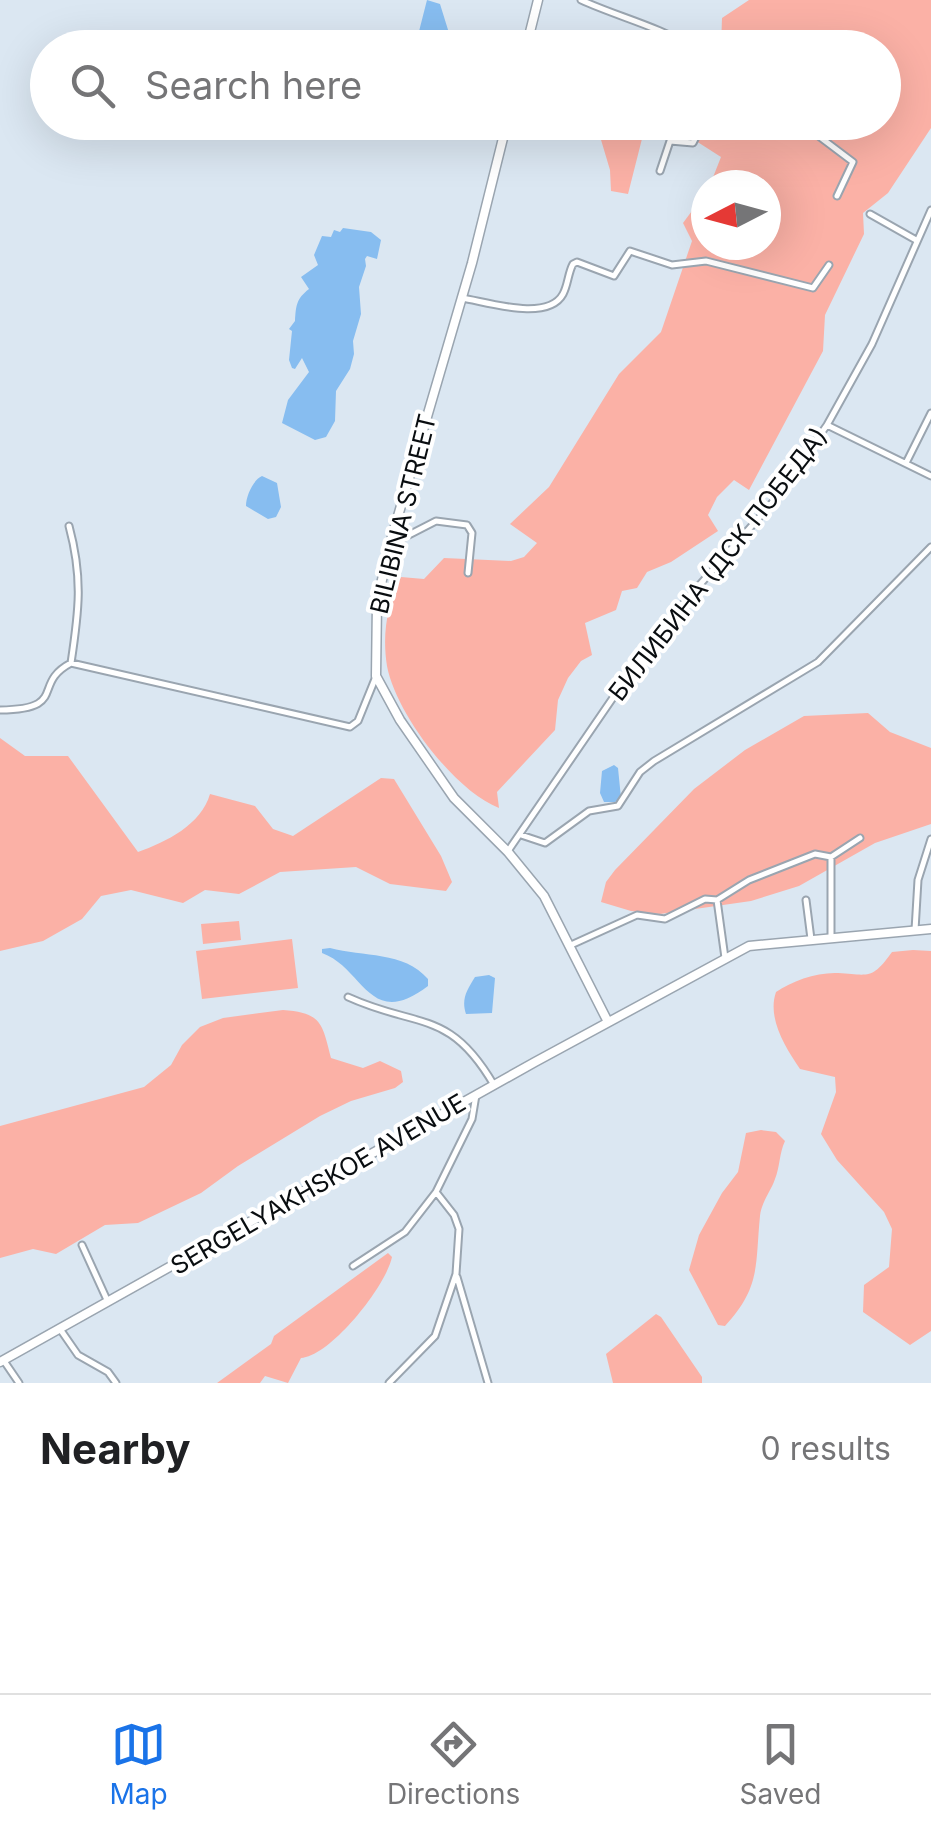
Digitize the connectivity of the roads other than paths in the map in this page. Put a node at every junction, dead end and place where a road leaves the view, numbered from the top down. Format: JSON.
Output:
{"nodes":[{"id":1,"x":538,"y":0,"type":"edge"},
{"id":2,"x":581,"y":0,"type":"edge"},
{"id":3,"x":530,"y":30,"type":"edge"},
{"id":4,"x":660,"y":30,"type":"edge"},
{"id":5,"x":502,"y":140,"type":"edge"},
{"id":6,"x":694,"y":140,"type":"edge"},
{"id":7,"x":824,"y":140,"type":"edge"},
{"id":8,"x":660,"y":171,"type":"dead end"},
{"id":9,"x":837,"y":196,"type":"dead end"},
{"id":10,"x":931,"y":210,"type":"edge"},
{"id":11,"x":870,"y":214,"type":"dead end"},
{"id":12,"x":916,"y":240,"type":"junction"},
{"id":13,"x":829,"y":265,"type":"dead end"},
{"id":14,"x":462,"y":298,"type":"junction"},
{"id":15,"x":931,"y":414,"type":"edge"},
{"id":16,"x":828,"y":425,"type":"junction"},
{"id":17,"x":906,"y":463,"type":"junction"},
{"id":18,"x":931,"y":476,"type":"edge"},
{"id":19,"x":69,"y":526,"type":"dead end"},
{"id":20,"x":391,"y":540,"type":"junction"},
{"id":21,"x":931,"y":547,"type":"edge"},
{"id":22,"x":468,"y":573,"type":"dead end"},
{"id":23,"x":71,"y":663,"type":"junction"},
{"id":24,"x":376,"y":676,"type":"junction"},
{"id":25,"x":0,"y":710,"type":"edge"},
{"id":26,"x":520,"y":835,"type":"junction"},
{"id":27,"x":860,"y":838,"type":"dead end"},
{"id":28,"x":931,"y":839,"type":"edge"},
{"id":29,"x":508,"y":852,"type":"junction"},
{"id":30,"x":831,"y":857,"type":"junction"},
{"id":31,"x":716,"y":900,"type":"junction"},
{"id":32,"x":806,"y":900,"type":"dead end"},
{"id":33,"x":931,"y":929,"type":"edge"},
{"id":34,"x":915,"y":930,"type":"junction"},
{"id":35,"x":831,"y":937,"type":"junction"},
{"id":36,"x":810,"y":939,"type":"junction"},
{"id":37,"x":572,"y":946,"type":"junction"},
{"id":38,"x":725,"y":958,"type":"junction"},
{"id":39,"x":348,"y":998,"type":"dead end"},
{"id":40,"x":608,"y":1022,"type":"junction"},
{"id":41,"x":494,"y":1084,"type":"junction"},
{"id":42,"x":476,"y":1094,"type":"junction"},
{"id":43,"x":436,"y":1192,"type":"junction"},
{"id":44,"x":82,"y":1245,"type":"dead end"},
{"id":45,"x":353,"y":1266,"type":"dead end"},
{"id":46,"x":456,"y":1274,"type":"junction"},
{"id":47,"x":108,"y":1302,"type":"junction"},
{"id":48,"x":60,"y":1329,"type":"junction"},
{"id":49,"x":2,"y":1361,"type":"edge"},
{"id":50,"x":19,"y":1383,"type":"edge"},
{"id":51,"x":116,"y":1383,"type":"edge"},
{"id":52,"x":388,"y":1383,"type":"edge"},
{"id":53,"x":488,"y":1383,"type":"edge"}],
"edges":[{"from":1,"to":3,"type":"main road"},
{"from":2,"to":4,"type":"street"},
{"from":5,"to":14,"type":"main road","name":"BILIBINA STREET"},
{"from":6,"to":8,"type":"street"},
{"from":7,"to":9,"type":"street"},
{"from":10,"to":12,"type":"street","name":"БИЛИБИНА (ДСК ПОБЕДА)"},
{"from":11,"to":12,"type":"street"},
{"from":12,"to":16,"type":"street","name":"БИЛИБИНА (ДСК ПОБЕДА)"},
{"from":13,"to":14,"type":"street"},
{"from":14,"to":20,"type":"main road","name":"BILIBINA STREET"},
{"from":15,"to":17,"type":"street"},
{"from":16,"to":17,"type":"street"},
{"from":16,"to":26,"type":"street","name":"БИЛИБИНА (ДСК ПОБЕДА)"},
{"from":17,"to":18,"type":"street"},
{"from":19,"to":23,"type":"street"},
{"from":20,"to":22,"type":"street"},
{"from":20,"to":24,"type":"main road","name":"BILIBINA STREET"},
{"from":21,"to":26,"type":"street"},
{"from":23,"to":24,"type":"street"},
{"from":23,"to":25,"type":"street"},
{"from":24,"to":29,"type":"main road","name":"BILIBINA STREET"},
{"from":26,"to":29,"type":"street","name":"БИЛИБИНА (ДСК ПОБЕДА)"},
{"from":27,"to":30,"type":"street"},
{"from":28,"to":34,"type":"street"},
{"from":29,"to":37,"type":"main road","name":"BILIBINA STREET"},
{"from":30,"to":31,"type":"street"},
{"from":30,"to":35,"type":"street"},
{"from":31,"to":37,"type":"street"},
{"from":31,"to":38,"type":"street"},
{"from":32,"to":36,"type":"street"},
{"from":33,"to":34,"type":"main road","name":"SERGELYAKHSKOE AVENUE"},
{"from":34,"to":35,"type":"main road","name":"SERGELYAKHSKOE AVENUE"},
{"from":35,"to":36,"type":"main road","name":"SERGELYAKHSKOE AVENUE"},
{"from":36,"to":38,"type":"main road","name":"SERGELYAKHSKOE AVENUE"},
{"from":37,"to":40,"type":"main road","name":"BILIBINA STREET"},
{"from":38,"to":40,"type":"main road","name":"SERGELYAKHSKOE AVENUE"},
{"from":39,"to":41,"type":"street"},
{"from":40,"to":41,"type":"main road","name":"SERGELYAKHSKOE AVENUE"},
{"from":41,"to":42,"type":"main road","name":"SERGELYAKHSKOE AVENUE"},
{"from":42,"to":43,"type":"street"},
{"from":42,"to":47,"type":"main road","name":"SERGELYAKHSKOE AVENUE"},
{"from":43,"to":45,"type":"street"},
{"from":43,"to":46,"type":"street"},
{"from":44,"to":47,"type":"street"},
{"from":46,"to":52,"type":"street"},
{"from":46,"to":53,"type":"street"},
{"from":47,"to":48,"type":"main road","name":"SERGELYAKHSKOE AVENUE"},
{"from":48,"to":49,"type":"main road","name":"SERGELYAKHSKOE AVENUE"},
{"from":48,"to":51,"type":"street"},
{"from":49,"to":50,"type":"street"}]}
